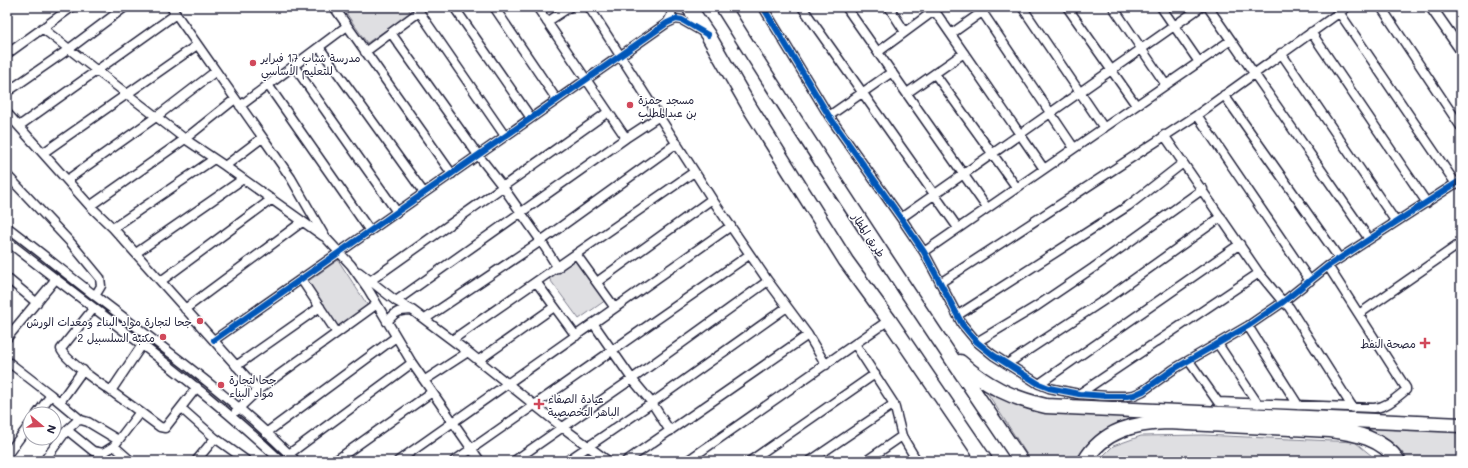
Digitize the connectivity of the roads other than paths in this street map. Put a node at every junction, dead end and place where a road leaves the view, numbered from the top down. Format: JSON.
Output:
{"nodes":[{"id":1,"x":72,"y":7,"type":"edge"},
{"id":2,"x":125,"y":7,"type":"edge"},
{"id":3,"x":171,"y":7,"type":"edge"},
{"id":4,"x":334,"y":7,"type":"edge"},
{"id":5,"x":454,"y":7,"type":"edge"},
{"id":6,"x":494,"y":7,"type":"edge"},
{"id":7,"x":537,"y":7,"type":"edge"},
{"id":8,"x":570,"y":7,"type":"edge"},
{"id":9,"x":588,"y":7,"type":"edge"},
{"id":10,"x":672,"y":7,"type":"edge"},
{"id":11,"x":689,"y":7,"type":"edge"},
{"id":12,"x":723,"y":7,"type":"edge"},
{"id":13,"x":763,"y":7,"type":"edge"},
{"id":14,"x":802,"y":7,"type":"edge"},
{"id":15,"x":846,"y":7,"type":"edge"},
{"id":16,"x":889,"y":7,"type":"edge"},
{"id":17,"x":1022,"y":7,"type":"edge"},
{"id":18,"x":1067,"y":7,"type":"edge"},
{"id":19,"x":1113,"y":7,"type":"edge"},
{"id":20,"x":1160,"y":7,"type":"edge"},
{"id":21,"x":1201,"y":7,"type":"edge"},
{"id":22,"x":1208,"y":7,"type":"edge"},
{"id":23,"x":1347,"y":7,"type":"edge"},
{"id":24,"x":1381,"y":7,"type":"edge"},
{"id":25,"x":1431,"y":7,"type":"edge"},
{"id":26,"x":933,"y":9,"type":"edge"},
{"id":27,"x":983,"y":9,"type":"edge"},
{"id":28,"x":418,"y":10,"type":"edge"},
{"id":29,"x":1338,"y":12,"type":"junction"},
{"id":30,"x":176,"y":14,"type":"junction"},
{"id":31,"x":547,"y":22,"type":"junction"},
{"id":32,"x":667,"y":23,"type":"junction"},
{"id":33,"x":347,"y":26,"type":"junction"},
{"id":34,"x":1174,"y":26,"type":"junction"},
{"id":35,"x":42,"y":28,"type":"junction"},
{"id":36,"x":905,"y":32,"type":"junction"},
{"id":37,"x":1311,"y":32,"type":"junction"},
{"id":38,"x":391,"y":33,"type":"junction"},
{"id":39,"x":951,"y":34,"type":"junction"},
{"id":40,"x":708,"y":35,"type":"junction"},
{"id":41,"x":1231,"y":40,"type":"junction"},
{"id":42,"x":197,"y":46,"type":"junction"},
{"id":43,"x":319,"y":47,"type":"junction"},
{"id":44,"x":69,"y":49,"type":"junction"},
{"id":45,"x":1142,"y":49,"type":"junction"},
{"id":46,"x":1461,"y":50,"type":"edge"},
{"id":47,"x":364,"y":52,"type":"junction"},
{"id":48,"x":878,"y":52,"type":"junction"},
{"id":49,"x":964,"y":53,"type":"junction"},
{"id":50,"x":1281,"y":53,"type":"junction"},
{"id":51,"x":7,"y":54,"type":"edge"},
{"id":52,"x":620,"y":56,"type":"junction"},
{"id":53,"x":1199,"y":62,"type":"junction"},
{"id":54,"x":294,"y":66,"type":"junction"},
{"id":55,"x":1112,"y":70,"type":"junction"},
{"id":56,"x":98,"y":71,"type":"junction"},
{"id":57,"x":216,"y":71,"type":"junction"},
{"id":58,"x":892,"y":72,"type":"junction"},
{"id":59,"x":935,"y":74,"type":"junction"},
{"id":60,"x":1253,"y":74,"type":"junction"},
{"id":61,"x":586,"y":80,"type":"junction"},
{"id":62,"x":268,"y":85,"type":"junction"},
{"id":63,"x":1166,"y":85,"type":"junction"},
{"id":64,"x":7,"y":92,"type":"edge"},
{"id":65,"x":862,"y":92,"type":"junction"},
{"id":66,"x":1080,"y":92,"type":"junction"},
{"id":67,"x":907,"y":93,"type":"junction"},
{"id":68,"x":126,"y":94,"type":"junction"},
{"id":69,"x":1224,"y":94,"type":"junction"},
{"id":70,"x":557,"y":100,"type":"junction"},
{"id":71,"x":238,"y":103,"type":"junction"},
{"id":72,"x":1136,"y":105,"type":"junction"},
{"id":73,"x":608,"y":112,"type":"junction"},
{"id":74,"x":7,"y":113,"type":"edge"},
{"id":75,"x":1050,"y":113,"type":"junction"},
{"id":76,"x":1197,"y":115,"type":"junction"},
{"id":77,"x":829,"y":116,"type":"junction"},
{"id":78,"x":156,"y":117,"type":"junction"},
{"id":79,"x":658,"y":117,"type":"junction"},
{"id":80,"x":531,"y":118,"type":"junction"},
{"id":81,"x":19,"y":126,"type":"junction"},
{"id":82,"x":1461,"y":127,"type":"edge"},
{"id":83,"x":1104,"y":128,"type":"junction"},
{"id":84,"x":1020,"y":134,"type":"junction"},
{"id":85,"x":1164,"y":135,"type":"junction"},
{"id":86,"x":505,"y":136,"type":"junction"},
{"id":87,"x":262,"y":138,"type":"junction"},
{"id":88,"x":626,"y":138,"type":"junction"},
{"id":89,"x":185,"y":139,"type":"junction"},
{"id":90,"x":677,"y":143,"type":"junction"},
{"id":91,"x":1074,"y":148,"type":"junction"},
{"id":92,"x":42,"y":153,"type":"junction"},
{"id":93,"x":992,"y":154,"type":"junction"},
{"id":94,"x":478,"y":155,"type":"junction"},
{"id":95,"x":214,"y":159,"type":"junction"},
{"id":96,"x":1183,"y":163,"type":"junction"},
{"id":97,"x":225,"y":166,"type":"junction"},
{"id":98,"x":1044,"y":169,"type":"junction"},
{"id":99,"x":694,"y":172,"type":"junction"},
{"id":100,"x":452,"y":174,"type":"junction"},
{"id":101,"x":963,"y":174,"type":"junction"},
{"id":102,"x":7,"y":175,"type":"edge"},
{"id":103,"x":244,"y":179,"type":"junction"},
{"id":104,"x":67,"y":180,"type":"junction"},
{"id":105,"x":1459,"y":182,"type":"edge"},
{"id":106,"x":503,"y":187,"type":"junction"},
{"id":107,"x":1016,"y":188,"type":"junction"},
{"id":108,"x":1203,"y":189,"type":"junction"},
{"id":109,"x":424,"y":193,"type":"junction"},
{"id":110,"x":934,"y":194,"type":"junction"},
{"id":111,"x":272,"y":199,"type":"junction"},
{"id":112,"x":712,"y":199,"type":"junction"},
{"id":113,"x":1427,"y":203,"type":"junction"},
{"id":114,"x":90,"y":206,"type":"junction"},
{"id":115,"x":987,"y":208,"type":"junction"},
{"id":116,"x":397,"y":212,"type":"junction"},
{"id":117,"x":521,"y":214,"type":"junction"},
{"id":118,"x":1221,"y":217,"type":"junction"},
{"id":119,"x":901,"y":218,"type":"junction"},
{"id":120,"x":302,"y":222,"type":"junction"},
{"id":121,"x":1396,"y":222,"type":"junction"},
{"id":122,"x":731,"y":226,"type":"junction"},
{"id":123,"x":7,"y":227,"type":"edge"},
{"id":124,"x":113,"y":228,"type":"junction"},
{"id":125,"x":958,"y":228,"type":"junction"},
{"id":126,"x":370,"y":232,"type":"junction"},
{"id":127,"x":325,"y":237,"type":"junction"},
{"id":128,"x":1369,"y":239,"type":"junction"},
{"id":129,"x":7,"y":241,"type":"edge"},
{"id":130,"x":541,"y":241,"type":"junction"},
{"id":131,"x":1461,"y":243,"type":"edge"},
{"id":132,"x":1240,"y":244,"type":"junction"},
{"id":133,"x":924,"y":252,"type":"junction"},
{"id":134,"x":339,"y":253,"type":"junction"},
{"id":135,"x":136,"y":254,"type":"junction"},
{"id":136,"x":576,"y":254,"type":"junction"},
{"id":137,"x":750,"y":255,"type":"junction"},
{"id":138,"x":1339,"y":258,"type":"junction"},
{"id":139,"x":351,"y":266,"type":"junction"},
{"id":140,"x":1328,"y":266,"type":"junction"},
{"id":141,"x":558,"y":268,"type":"junction"},
{"id":142,"x":1259,"y":273,"type":"junction"},
{"id":143,"x":7,"y":278,"type":"edge"},
{"id":144,"x":55,"y":280,"type":"junction"},
{"id":145,"x":301,"y":280,"type":"junction"},
{"id":146,"x":161,"y":281,"type":"junction"},
{"id":147,"x":370,"y":281,"type":"junction"},
{"id":148,"x":768,"y":281,"type":"junction"},
{"id":149,"x":1310,"y":281,"type":"junction"},
{"id":150,"x":597,"y":282,"type":"junction"},
{"id":151,"x":537,"y":283,"type":"junction"},
{"id":152,"x":940,"y":283,"type":"junction"},
{"id":153,"x":94,"y":296,"type":"junction"},
{"id":154,"x":396,"y":301,"type":"junction"},
{"id":155,"x":1283,"y":302,"type":"junction"},
{"id":156,"x":36,"y":303,"type":"junction"},
{"id":157,"x":377,"y":304,"type":"junction"},
{"id":158,"x":320,"y":307,"type":"junction"},
{"id":159,"x":554,"y":307,"type":"junction"},
{"id":160,"x":787,"y":307,"type":"junction"},
{"id":161,"x":93,"y":308,"type":"junction"},
{"id":162,"x":615,"y":308,"type":"junction"},
{"id":163,"x":186,"y":309,"type":"junction"},
{"id":164,"x":412,"y":310,"type":"junction"},
{"id":165,"x":1359,"y":314,"type":"junction"},
{"id":166,"x":958,"y":316,"type":"junction"},
{"id":167,"x":425,"y":319,"type":"junction"},
{"id":168,"x":889,"y":320,"type":"junction"},
{"id":169,"x":387,"y":322,"type":"junction"},
{"id":170,"x":593,"y":323,"type":"junction"},
{"id":171,"x":1248,"y":326,"type":"junction"},
{"id":172,"x":10,"y":328,"type":"edge"},
{"id":173,"x":337,"y":333,"type":"junction"},
{"id":174,"x":808,"y":335,"type":"junction"},
{"id":175,"x":576,"y":336,"type":"junction"},
{"id":176,"x":396,"y":337,"type":"junction"},
{"id":177,"x":7,"y":338,"type":"edge"},
{"id":178,"x":214,"y":340,"type":"junction"},
{"id":179,"x":452,"y":340,"type":"junction"},
{"id":180,"x":977,"y":342,"type":"junction"},
{"id":181,"x":855,"y":344,"type":"junction"},
{"id":182,"x":1218,"y":344,"type":"junction"},
{"id":183,"x":142,"y":345,"type":"junction"},
{"id":184,"x":944,"y":348,"type":"junction"},
{"id":185,"x":613,"y":351,"type":"junction"},
{"id":186,"x":468,"y":352,"type":"junction"},
{"id":187,"x":479,"y":360,"type":"junction"},
{"id":188,"x":7,"y":361,"type":"edge"},
{"id":189,"x":1189,"y":361,"type":"junction"},
{"id":190,"x":412,"y":363,"type":"junction"},
{"id":191,"x":1007,"y":364,"type":"junction"},
{"id":192,"x":826,"y":365,"type":"junction"},
{"id":193,"x":236,"y":366,"type":"junction"},
{"id":194,"x":83,"y":370,"type":"junction"},
{"id":195,"x":875,"y":374,"type":"junction"},
{"id":196,"x":632,"y":379,"type":"junction"},
{"id":197,"x":425,"y":380,"type":"junction"},
{"id":198,"x":507,"y":383,"type":"junction"},
{"id":199,"x":1039,"y":384,"type":"junction"},
{"id":200,"x":197,"y":387,"type":"junction"},
{"id":201,"x":258,"y":390,"type":"junction"},
{"id":202,"x":111,"y":391,"type":"junction"},
{"id":203,"x":432,"y":392,"type":"junction"},
{"id":204,"x":1079,"y":394,"type":"junction"},
{"id":205,"x":51,"y":395,"type":"junction"},
{"id":206,"x":60,"y":402,"type":"junction"},
{"id":207,"x":652,"y":403,"type":"junction"},
{"id":208,"x":534,"y":404,"type":"junction"},
{"id":209,"x":894,"y":404,"type":"junction"},
{"id":210,"x":1258,"y":404,"type":"junction"},
{"id":211,"x":1298,"y":405,"type":"junction"},
{"id":212,"x":43,"y":406,"type":"edge"},
{"id":213,"x":181,"y":408,"type":"junction"},
{"id":214,"x":239,"y":408,"type":"junction"},
{"id":215,"x":1353,"y":408,"type":"junction"},
{"id":216,"x":140,"y":412,"type":"junction"},
{"id":217,"x":231,"y":416,"type":"junction"},
{"id":218,"x":81,"y":420,"type":"junction"},
{"id":219,"x":453,"y":422,"type":"junction"},
{"id":220,"x":1461,"y":425,"type":"edge"},
{"id":221,"x":562,"y":427,"type":"junction"},
{"id":222,"x":67,"y":430,"type":"junction"},
{"id":223,"x":670,"y":431,"type":"junction"},
{"id":224,"x":266,"y":433,"type":"junction"},
{"id":225,"x":22,"y":435,"type":"edge"},
{"id":226,"x":902,"y":436,"type":"junction"},
{"id":227,"x":215,"y":438,"type":"junction"},
{"id":228,"x":116,"y":443,"type":"junction"},
{"id":229,"x":589,"y":446,"type":"junction"},
{"id":230,"x":472,"y":448,"type":"junction"},
{"id":231,"x":289,"y":454,"type":"junction"},
{"id":232,"x":7,"y":455,"type":"edge"},
{"id":233,"x":44,"y":461,"type":"edge"},
{"id":234,"x":131,"y":461,"type":"edge"},
{"id":235,"x":196,"y":461,"type":"edge"},
{"id":236,"x":247,"y":461,"type":"edge"},
{"id":237,"x":281,"y":461,"type":"edge"},
{"id":238,"x":296,"y":461,"type":"edge"},
{"id":239,"x":335,"y":461,"type":"edge"},
{"id":240,"x":398,"y":461,"type":"edge"},
{"id":241,"x":454,"y":461,"type":"edge"},
{"id":242,"x":480,"y":461,"type":"edge"},
{"id":243,"x":514,"y":461,"type":"edge"},
{"id":244,"x":567,"y":461,"type":"edge"},
{"id":245,"x":608,"y":461,"type":"edge"},
{"id":246,"x":626,"y":461,"type":"edge"},
{"id":247,"x":687,"y":461,"type":"edge"},
{"id":248,"x":750,"y":461,"type":"edge"},
{"id":249,"x":810,"y":461,"type":"edge"},
{"id":250,"x":866,"y":461,"type":"edge"},
{"id":251,"x":917,"y":461,"type":"edge"},
{"id":252,"x":985,"y":461,"type":"edge"},
{"id":253,"x":1020,"y":461,"type":"edge"},
{"id":254,"x":1085,"y":461,"type":"edge"},
{"id":255,"x":1398,"y":461,"type":"edge"}],
"edges":[{"from":1,"to":35,"type":"street"},
{"from":2,"to":44,"type":"street"},
{"from":3,"to":30,"type":"street"},
{"from":4,"to":33,"type":"street"},
{"from":5,"to":80,"type":"street"},
{"from":6,"to":70,"type":"street"},
{"from":7,"to":31,"type":"street"},
{"from":8,"to":31,"type":"street"},
{"from":9,"to":52,"type":"street"},
{"from":10,"to":32,"type":"street"},
{"from":11,"to":40,"type":"highway"},
{"from":12,"to":184,"type":"highway","name":"طريق المطار"},
{"from":13,"to":77,"type":"street"},
{"from":14,"to":65,"type":"street"},
{"from":15,"to":48,"type":"street"},
{"from":16,"to":36,"type":"street"},
{"from":17,"to":66,"type":"street"},
{"from":18,"to":55,"type":"street"},
{"from":19,"to":45,"type":"street"},
{"from":20,"to":34,"type":"street"},
{"from":21,"to":34,"type":"street"},
{"from":22,"to":41,"type":"street"},
{"from":23,"to":29,"type":"street"},
{"from":24,"to":82,"type":"street"},
{"from":25,"to":46,"type":"street"},
{"from":26,"to":36,"type":"street"},
{"from":26,"to":39,"type":"street"},
{"from":27,"to":39,"type":"street"},
{"from":27,"to":75,"type":"street"},
{"from":28,"to":38,"type":"street"},
{"from":28,"to":86,"type":"street"},
{"from":29,"to":37,"type":"street"},
{"from":29,"to":105,"type":"street"},
{"from":30,"to":42,"type":"street"},
{"from":30,"to":56,"type":"street"},
{"from":31,"to":61,"type":"street"},
{"from":32,"to":40,"type":"street"},
{"from":32,"to":52,"type":"street"},
{"from":33,"to":43,"type":"street"},
{"from":33,"to":47,"type":"street"},
{"from":34,"to":45,"type":"street"},
{"from":34,"to":53,"type":"street"},
{"from":35,"to":44,"type":"street"},
{"from":35,"to":51,"type":"street"},
{"from":36,"to":48,"type":"street"},
{"from":37,"to":50,"type":"street"},
{"from":37,"to":113,"type":"street"},
{"from":38,"to":47,"type":"street"},
{"from":38,"to":94,"type":"street"},
{"from":39,"to":49,"type":"street"},
{"from":40,"to":168,"type":"highway"},
{"from":41,"to":53,"type":"street"},
{"from":41,"to":60,"type":"street"},
{"from":42,"to":57,"type":"street"},
{"from":42,"to":68,"type":"street"},
{"from":43,"to":54,"type":"street"},
{"from":43,"to":109,"type":"street"},
{"from":44,"to":56,"type":"street"},
{"from":44,"to":64,"type":"street"},
{"from":45,"to":55,"type":"street"},
{"from":45,"to":63,"type":"street"},
{"from":47,"to":100,"type":"street"},
{"from":48,"to":58,"type":"street"},
{"from":49,"to":59,"type":"street"},
{"from":49,"to":84,"type":"street"},
{"from":50,"to":60,"type":"street"},
{"from":50,"to":121,"type":"street"},
{"from":52,"to":61,"type":"street"},
{"from":52,"to":79,"type":"street"},
{"from":53,"to":63,"type":"street"},
{"from":54,"to":62,"type":"street"},
{"from":54,"to":116,"type":"street"},
{"from":55,"to":66,"type":"street"},
{"from":55,"to":72,"type":"street"},
{"from":56,"to":68,"type":"street"},
{"from":56,"to":81,"type":"street"},
{"from":57,"to":71,"type":"street"},
{"from":57,"to":78,"type":"street"},
{"from":58,"to":65,"type":"street"},
{"from":58,"to":67,"type":"street"},
{"from":59,"to":67,"type":"street"},
{"from":59,"to":93,"type":"street"},
{"from":60,"to":69,"type":"street"},
{"from":60,"to":128,"type":"street"},
{"from":61,"to":70,"type":"street"},
{"from":61,"to":73,"type":"street"},
{"from":62,"to":71,"type":"street"},
{"from":62,"to":126,"type":"street"},
{"from":63,"to":72,"type":"street"},
{"from":65,"to":77,"type":"street"},
{"from":65,"to":110,"type":"street"},
{"from":66,"to":75,"type":"street"},
{"from":66,"to":83,"type":"street"},
{"from":67,"to":101,"type":"street"},
{"from":68,"to":78,"type":"street"},
{"from":68,"to":92,"type":"street"},
{"from":69,"to":76,"type":"street"},
{"from":69,"to":138,"type":"street"},
{"from":70,"to":80,"type":"street"},
{"from":71,"to":87,"type":"street"},
{"from":71,"to":89,"type":"street"},
{"from":72,"to":83,"type":"street"},
{"from":73,"to":88,"type":"street"},
{"from":73,"to":106,"type":"street"},
{"from":74,"to":81,"type":"street"},
{"from":75,"to":84,"type":"street"},
{"from":75,"to":91,"type":"street"},
{"from":76,"to":85,"type":"street"},
{"from":76,"to":149,"type":"street"},
{"from":77,"to":119,"type":"street"},
{"from":78,"to":89,"type":"street"},
{"from":78,"to":104,"type":"street"},
{"from":79,"to":88,"type":"street"},
{"from":79,"to":90,"type":"street"},
{"from":80,"to":86,"type":"street"},
{"from":81,"to":92,"type":"street"},
{"from":83,"to":91,"type":"street"},
{"from":84,"to":93,"type":"street"},
{"from":84,"to":98,"type":"street"},
{"from":85,"to":96,"type":"street"},
{"from":85,"to":152,"type":"street"},
{"from":86,"to":94,"type":"street"},
{"from":87,"to":97,"type":"street"},
{"from":87,"to":127,"type":"street"},
{"from":88,"to":117,"type":"street"},
{"from":89,"to":95,"type":"street"},
{"from":89,"to":114,"type":"street"},
{"from":90,"to":99,"type":"street"},
{"from":90,"to":130,"type":"street"},
{"from":91,"to":98,"type":"street"},
{"from":92,"to":104,"type":"street"},
{"from":93,"to":101,"type":"street"},
{"from":93,"to":107,"type":"street"},
{"from":94,"to":100,"type":"street"},
{"from":94,"to":106,"type":"street"},
{"from":95,"to":97,"type":"street"},
{"from":95,"to":124,"type":"street"},
{"from":96,"to":108,"type":"street"},
{"from":96,"to":166,"type":"street"},
{"from":97,"to":103,"type":"street"},
{"from":98,"to":107,"type":"street"},
{"from":99,"to":112,"type":"street"},
{"from":99,"to":136,"type":"street"},
{"from":100,"to":109,"type":"street"},
{"from":101,"to":110,"type":"street"},
{"from":101,"to":115,"type":"street"},
{"from":102,"to":153,"type":"street"},
{"from":103,"to":111,"type":"street"},
{"from":103,"to":135,"type":"street"},
{"from":104,"to":114,"type":"street"},
{"from":105,"to":113,"type":"street"},
{"from":106,"to":117,"type":"street"},
{"from":106,"to":147,"type":"street"},
{"from":107,"to":115,"type":"street"},
{"from":108,"to":118,"type":"street"},
{"from":108,"to":180,"type":"street"},
{"from":109,"to":116,"type":"street"},
{"from":110,"to":119,"type":"street"},
{"from":110,"to":125,"type":"street"},
{"from":111,"to":120,"type":"street"},
{"from":111,"to":146,"type":"street"},
{"from":112,"to":122,"type":"street"},
{"from":112,"to":150,"type":"street"},
{"from":113,"to":121,"type":"street"},
{"from":114,"to":124,"type":"street"},
{"from":115,"to":125,"type":"street"},
{"from":116,"to":126,"type":"street"},
{"from":117,"to":130,"type":"street"},
{"from":117,"to":154,"type":"street"},
{"from":118,"to":132,"type":"street"},
{"from":118,"to":191,"type":"street"},
{"from":119,"to":133,"type":"street"},
{"from":120,"to":127,"type":"street"},
{"from":120,"to":163,"type":"street"},
{"from":121,"to":128,"type":"street"},
{"from":122,"to":137,"type":"street"},
{"from":122,"to":162,"type":"street"},
{"from":123,"to":153,"type":"street"},
{"from":124,"to":135,"type":"street"},
{"from":125,"to":133,"type":"street"},
{"from":126,"to":134,"type":"street"},
{"from":127,"to":134,"type":"street"},
{"from":128,"to":138,"type":"street"},
{"from":129,"to":144,"type":"street"},
{"from":130,"to":141,"type":"street"},
{"from":130,"to":167,"type":"street"},
{"from":131,"to":165,"type":"street"},
{"from":132,"to":142,"type":"street"},
{"from":132,"to":199,"type":"street"},
{"from":133,"to":152,"type":"street"},
{"from":134,"to":139,"type":"street"},
{"from":134,"to":145,"type":"street"},
{"from":135,"to":146,"type":"street"},
{"from":136,"to":141,"type":"street"},
{"from":136,"to":150,"type":"street"},
{"from":137,"to":148,"type":"street"},
{"from":137,"to":185,"type":"street"},
{"from":138,"to":140,"type":"street"},
{"from":139,"to":147,"type":"street"},
{"from":139,"to":157,"type":"street"},
{"from":140,"to":149,"type":"street"},
{"from":140,"to":165,"type":"street"},
{"from":141,"to":151,"type":"street"},
{"from":142,"to":155,"type":"street"},
{"from":142,"to":204,"type":"street"},
{"from":143,"to":156,"type":"street"},
{"from":144,"to":156,"type":"street"},
{"from":144,"to":161,"type":"street"},
{"from":145,"to":158,"type":"street"},
{"from":145,"to":178,"type":"street"},
{"from":146,"to":163,"type":"street"},
{"from":147,"to":154,"type":"street"},
{"from":148,"to":160,"type":"street"},
{"from":148,"to":196,"type":"street"},
{"from":149,"to":155,"type":"street"},
{"from":150,"to":162,"type":"street"},
{"from":151,"to":159,"type":"street"},
{"from":151,"to":179,"type":"street"},
{"from":152,"to":166,"type":"street"},
{"from":153,"to":214,"type":"street"},
{"from":154,"to":164,"type":"street"},
{"from":155,"to":171,"type":"street"},
{"from":155,"to":215,"type":"street"},
{"from":156,"to":172,"type":"street"},
{"from":157,"to":169,"type":"street"},
{"from":157,"to":173,"type":"street"},
{"from":158,"to":173,"type":"street"},
{"from":158,"to":193,"type":"street"},
{"from":159,"to":175,"type":"street"},
{"from":159,"to":187,"type":"street"},
{"from":160,"to":174,"type":"street"},
{"from":160,"to":207,"type":"street"},
{"from":161,"to":183,"type":"street"},
{"from":161,"to":194,"type":"street"},
{"from":162,"to":170,"type":"street"},
{"from":163,"to":178,"type":"street"},
{"from":164,"to":167,"type":"street"},
{"from":164,"to":169,"type":"street"},
{"from":165,"to":215,"type":"street"},
{"from":166,"to":180,"type":"street"},
{"from":167,"to":179,"type":"street"},
{"from":168,"to":181,"type":"street"},
{"from":168,"to":252,"type":"highway"},
{"from":169,"to":176,"type":"street"},
{"from":170,"to":175,"type":"street"},
{"from":170,"to":185,"type":"street"},
{"from":171,"to":182,"type":"street"},
{"from":171,"to":211,"type":"street"},
{"from":172,"to":177,"type":"street"},
{"from":173,"to":201,"type":"street"},
{"from":174,"to":192,"type":"street"},
{"from":174,"to":223,"type":"street"},
{"from":175,"to":198,"type":"street"},
{"from":176,"to":190,"type":"street"},
{"from":176,"to":224,"type":"street"},
{"from":178,"to":193,"type":"street"},
{"from":179,"to":186,"type":"street"},
{"from":180,"to":191,"type":"street"},
{"from":181,"to":192,"type":"street"},
{"from":181,"to":195,"type":"street"},
{"from":182,"to":189,"type":"street"},
{"from":182,"to":210,"type":"street"},
{"from":183,"to":200,"type":"street"},
{"from":183,"to":202,"type":"street"},
{"from":184,"to":220,"type":"highway"},
{"from":184,"to":253,"type":"highway","name":"طريق المطار"},
{"from":185,"to":196,"type":"street"},
{"from":185,"to":208,"type":"street"},
{"from":186,"to":187,"type":"street"},
{"from":186,"to":197,"type":"street"},
{"from":187,"to":198,"type":"street"},
{"from":188,"to":205,"type":"street"},
{"from":189,"to":204,"type":"street"},
{"from":189,"to":210,"type":"street"},
{"from":190,"to":197,"type":"street"},
{"from":190,"to":231,"type":"street"},
{"from":191,"to":199,"type":"street"},
{"from":192,"to":247,"type":"street"},
{"from":193,"to":201,"type":"street"},
{"from":194,"to":202,"type":"street"},
{"from":194,"to":206,"type":"street"},
{"from":195,"to":209,"type":"street"},
{"from":195,"to":248,"type":"street"},
{"from":196,"to":207,"type":"street"},
{"from":196,"to":221,"type":"street"},
{"from":197,"to":203,"type":"street"},
{"from":198,"to":208,"type":"street"},
{"from":198,"to":219,"type":"street"},
{"from":199,"to":204,"type":"street"},
{"from":200,"to":213,"type":"street"},
{"from":200,"to":217,"type":"street"},
{"from":201,"to":214,"type":"street"},
{"from":202,"to":216,"type":"street"},
{"from":203,"to":219,"type":"street"},
{"from":203,"to":239,"type":"street"},
{"from":205,"to":206,"type":"street"},
{"from":205,"to":212,"type":"street"},
{"from":206,"to":218,"type":"street"},
{"from":207,"to":223,"type":"street"},
{"from":207,"to":229,"type":"street"},
{"from":208,"to":221,"type":"street"},
{"from":208,"to":230,"type":"street"},
{"from":209,"to":226,"type":"street"},
{"from":209,"to":249,"type":"street"},
{"from":210,"to":211,"type":"street"},
{"from":211,"to":215,"type":"street"},
{"from":213,"to":216,"type":"street"},
{"from":213,"to":227,"type":"street"},
{"from":214,"to":217,"type":"street"},
{"from":214,"to":224,"type":"street"},
{"from":216,"to":228,"type":"street"},
{"from":217,"to":237,"type":"street"},
{"from":218,"to":222,"type":"street"},
{"from":218,"to":228,"type":"street"},
{"from":219,"to":230,"type":"street"},
{"from":219,"to":240,"type":"street"},
{"from":221,"to":229,"type":"street"},
{"from":221,"to":243,"type":"street"},
{"from":222,"to":228,"type":"street"},
{"from":222,"to":233,"type":"street"},
{"from":223,"to":246,"type":"street"},
{"from":224,"to":231,"type":"street"},
{"from":225,"to":232,"type":"street"},
{"from":226,"to":250,"type":"street"},
{"from":226,"to":251,"type":"street"},
{"from":227,"to":235,"type":"street"},
{"from":227,"to":236,"type":"street"},
{"from":228,"to":234,"type":"street"},
{"from":229,"to":244,"type":"street"},
{"from":229,"to":245,"type":"street"},
{"from":230,"to":241,"type":"street"},
{"from":230,"to":242,"type":"street"},
{"from":231,"to":238,"type":"street"},
{"from":254,"to":255,"type":"highway"}]}
